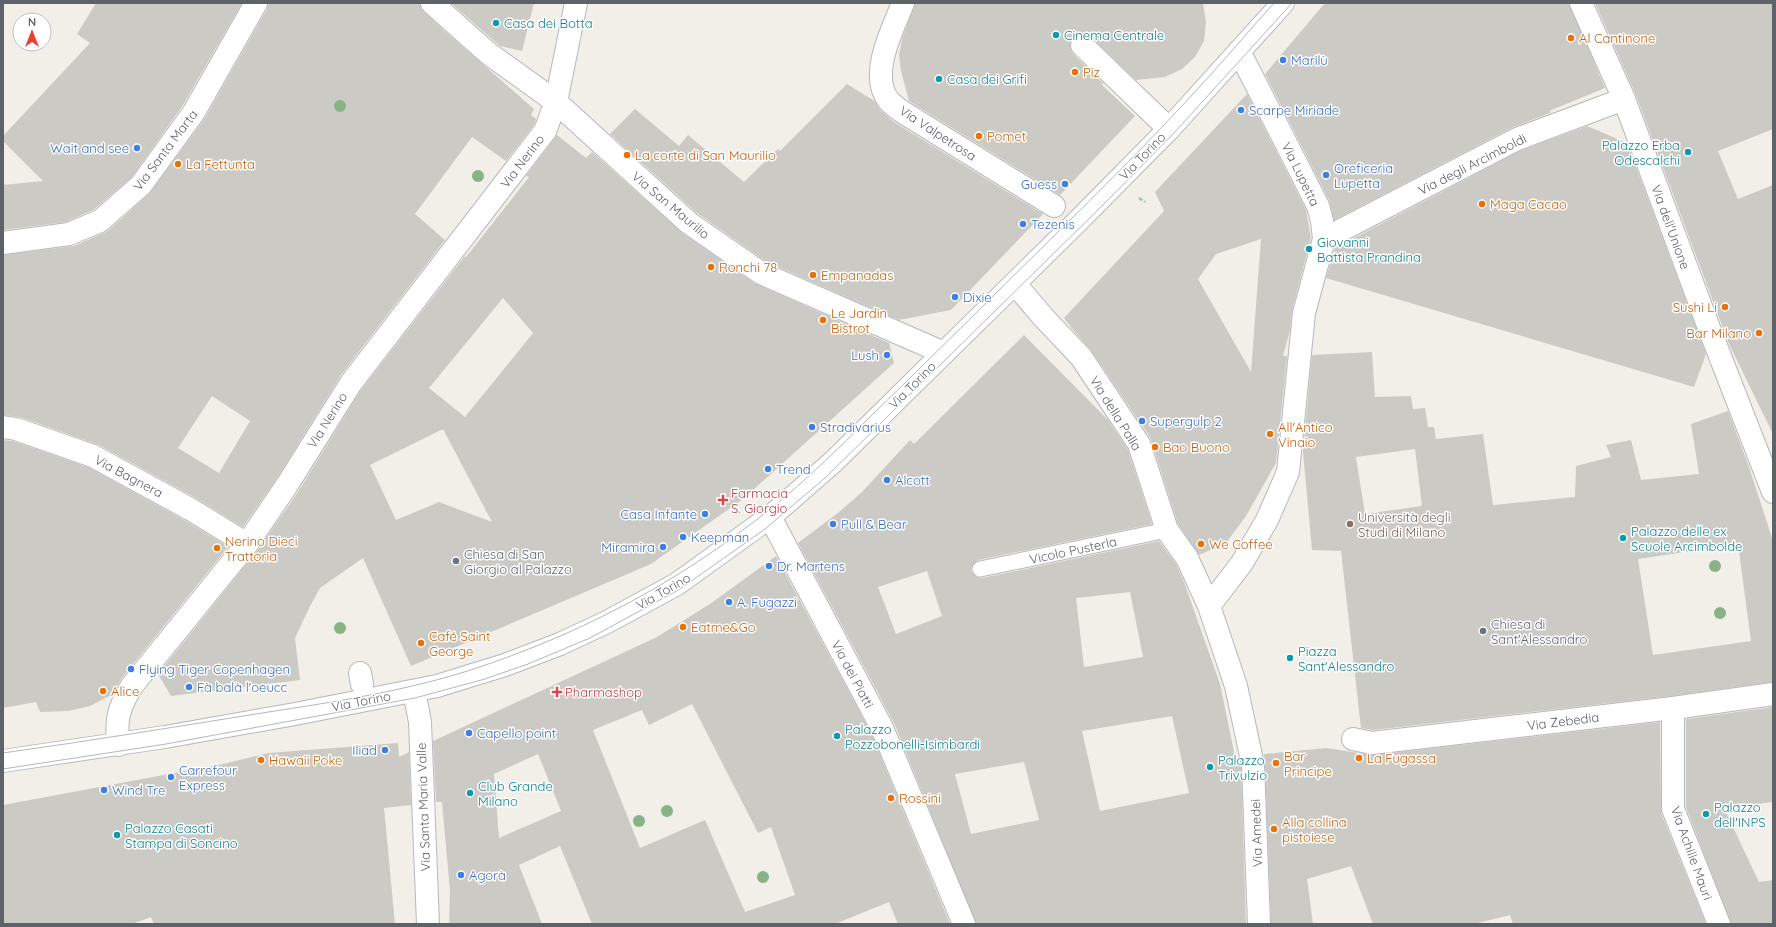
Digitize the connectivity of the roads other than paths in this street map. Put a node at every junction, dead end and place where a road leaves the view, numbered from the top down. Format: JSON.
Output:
{"nodes":[{"id":1,"x":256,"y":3,"type":"edge"},
{"id":2,"x":432,"y":3,"type":"edge"},
{"id":3,"x":576,"y":3,"type":"edge"},
{"id":4,"x":903,"y":3,"type":"edge"},
{"id":5,"x":1283,"y":3,"type":"edge"},
{"id":6,"x":1582,"y":3,"type":"edge"},
{"id":7,"x":1082,"y":45,"type":"dead end"},
{"id":8,"x":1239,"y":51,"type":"junction"},
{"id":9,"x":1624,"y":99,"type":"junction"},
{"id":10,"x":556,"y":102,"type":"junction"},
{"id":11,"x":1169,"y":129,"type":"junction"},
{"id":12,"x":1054,"y":206,"type":"dead end"},
{"id":13,"x":1324,"y":239,"type":"junction"},
{"id":14,"x":3,"y":244,"type":"edge"},
{"id":15,"x":1015,"y":284,"type":"junction"},
{"id":16,"x":944,"y":353,"type":"junction"},
{"id":17,"x":3,"y":427,"type":"edge"},
{"id":18,"x":1773,"y":492,"type":"edge"},
{"id":19,"x":770,"y":517,"type":"junction"},
{"id":20,"x":1167,"y":530,"type":"junction"},
{"id":21,"x":247,"y":544,"type":"junction"},
{"id":22,"x":980,"y":569,"type":"dead end"},
{"id":23,"x":1209,"y":606,"type":"junction"},
{"id":24,"x":414,"y":691,"type":"junction"},
{"id":25,"x":1773,"y":694,"type":"edge"},
{"id":26,"x":1672,"y":708,"type":"junction"},
{"id":27,"x":1352,"y":739,"type":"dead end"},
{"id":28,"x":118,"y":745,"type":"junction"},
{"id":29,"x":3,"y":761,"type":"edge"},
{"id":30,"x":428,"y":924,"type":"edge"},
{"id":31,"x":964,"y":924,"type":"edge"},
{"id":32,"x":1259,"y":924,"type":"edge"},
{"id":33,"x":1719,"y":924,"type":"edge"}],
"edges":[{"from":1,"to":14,"type":"street","name":"Via Santa Marta"},
{"from":2,"to":10,"type":"street","name":"Via San Maurilio"},
{"from":3,"to":10,"type":"street","name":"Via Nerino"},
{"from":4,"to":12,"type":"street","name":"Via Valpetrosa"},
{"from":5,"to":8,"type":"street","name":"Via Torino"},
{"from":6,"to":9,"type":"street","name":"Via dell'Unione"},
{"from":7,"to":11,"type":"street","name":"Via Torino"},
{"from":8,"to":11,"type":"street","name":"Via Torino"},
{"from":8,"to":13,"type":"street","name":"Via Lupetta"},
{"from":9,"to":13,"type":"street","name":"Via degli Arcimboldi"},
{"from":9,"to":18,"type":"street","name":"Via dell'Unione"},
{"from":10,"to":16,"type":"street","name":"Via San Maurilio"},
{"from":10,"to":21,"type":"street","name":"Via Nerino"},
{"from":11,"to":15,"type":"street","name":"Via Torino"},
{"from":13,"to":23,"type":"street","name":"Via Lupetta"},
{"from":15,"to":16,"type":"street","name":"Via Torino"},
{"from":15,"to":20,"type":"street","name":"Via della Palla"},
{"from":16,"to":19,"type":"street","name":"Via Torino"},
{"from":17,"to":21,"type":"street","name":"Via Bagnera"},
{"from":19,"to":24,"type":"street","name":"Via Torino"},
{"from":19,"to":31,"type":"street","name":"Via dei Piatti"},
{"from":20,"to":22,"type":"lane","name":"Vicolo Pusterla"},
{"from":20,"to":23,"type":"street","name":"Via della Palla"},
{"from":21,"to":28,"type":"street","name":"Via Nerino"},
{"from":23,"to":32,"type":"street","name":"Via Amedei"},
{"from":24,"to":28,"type":"street","name":"Via Torino"},
{"from":24,"to":30,"type":"street","name":"Via Santa Maria Valle"},
{"from":25,"to":26,"type":"street","name":"Via Zebedia"},
{"from":26,"to":27,"type":"street","name":"Via Zebedia"},
{"from":26,"to":33,"type":"street","name":"Via Achille Mauri"},
{"from":28,"to":29,"type":"street","name":"Via Torino"}]}
